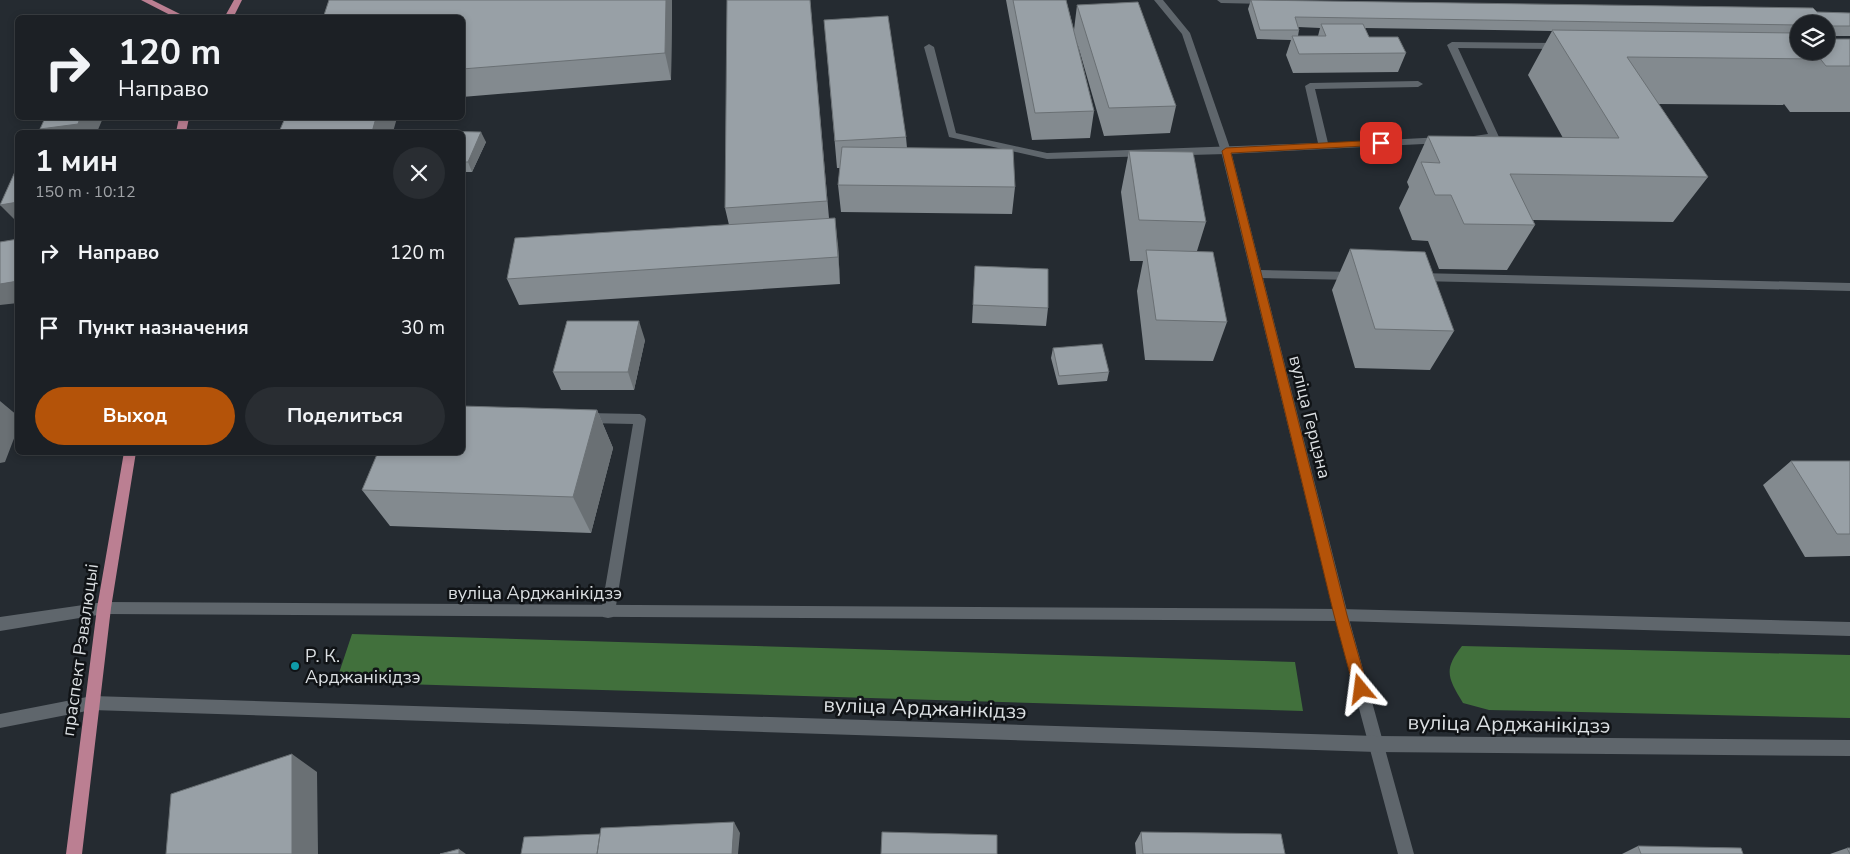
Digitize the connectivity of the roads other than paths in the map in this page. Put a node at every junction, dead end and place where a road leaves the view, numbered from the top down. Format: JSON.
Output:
{"nodes":[{"id":1,"x":145,"y":0,"type":"edge"},
{"id":2,"x":238,"y":0,"type":"edge"},
{"id":3,"x":1158,"y":0,"type":"edge"},
{"id":4,"x":1221,"y":0,"type":"edge"},
{"id":5,"x":1281,"y":1,"type":"edge"},
{"id":6,"x":178,"y":15,"type":"edge"},
{"id":7,"x":230,"y":15,"type":"edge"},
{"id":8,"x":1571,"y":46,"type":"edge"},
{"id":9,"x":929,"y":47,"type":"dead end"},
{"id":10,"x":1418,"y":84,"type":"dead end"},
{"id":11,"x":1324,"y":146,"type":"junction"},
{"id":12,"x":1226,"y":151,"type":"junction"},
{"id":13,"x":1257,"y":274,"type":"junction"},
{"id":14,"x":1365,"y":276,"type":"edge"},
{"id":15,"x":1405,"y":277,"type":"edge"},
{"id":16,"x":1850,"y":287,"type":"edge"},
{"id":17,"x":571,"y":418,"type":"edge"},
{"id":18,"x":130,"y":455,"type":"edge"},
{"id":19,"x":104,"y":608,"type":"junction"},
{"id":20,"x":608,"y":612,"type":"junction"},
{"id":21,"x":1340,"y":615,"type":"junction"},
{"id":22,"x":0,"y":624,"type":"edge"},
{"id":23,"x":1850,"y":629,"type":"edge"},
{"id":24,"x":92,"y":703,"type":"junction"},
{"id":25,"x":0,"y":721,"type":"edge"},
{"id":26,"x":1376,"y":744,"type":"junction"},
{"id":27,"x":1850,"y":748,"type":"edge"},
{"id":28,"x":74,"y":854,"type":"edge"},
{"id":29,"x":1406,"y":854,"type":"edge"}],
"edges":[{"from":1,"to":6,"type":"main road"},
{"from":2,"to":7,"type":"main road"},
{"from":3,"to":12,"type":"main road","name":"вуліца Герцэна"},
{"from":4,"to":5,"type":"main road"},
{"from":8,"to":11,"type":"main road"},
{"from":9,"to":12,"type":"main road"},
{"from":10,"to":11,"type":"main road"},
{"from":11,"to":12,"type":"main road"},
{"from":12,"to":13,"type":"main road","name":"вуліца Герцэна"},
{"from":13,"to":14,"type":"main road"},
{"from":13,"to":21,"type":"main road","name":"вуліца Герцэна"},
{"from":15,"to":16,"type":"main road"},
{"from":17,"to":20,"type":"main road"},
{"from":18,"to":19,"type":"main road","name":"праспект Рэвалюцыі"},
{"from":19,"to":20,"type":"main road","name":"вуліца Арджанікідзэ"},
{"from":19,"to":22,"type":"main road","name":"вуліца Арджанікідзэ"},
{"from":19,"to":24,"type":"main road","name":"праспект Рэвалюцыі"},
{"from":20,"to":21,"type":"main road","name":"вуліца Арджанікідзэ"},
{"from":21,"to":23,"type":"main road","name":"вуліца Арджанікідзэ"},
{"from":21,"to":26,"type":"main road","name":"вуліца Герцэна"},
{"from":24,"to":25,"type":"main road","name":"вуліца Арджанікідзэ"},
{"from":24,"to":26,"type":"main road","name":"вуліца Арджанікідзэ"},
{"from":24,"to":28,"type":"main road","name":"праспект Рэвалюцыі"},
{"from":26,"to":27,"type":"main road","name":"вуліца Арджанікідзэ"},
{"from":26,"to":29,"type":"main road","name":"вуліца Герцэна"}]}
